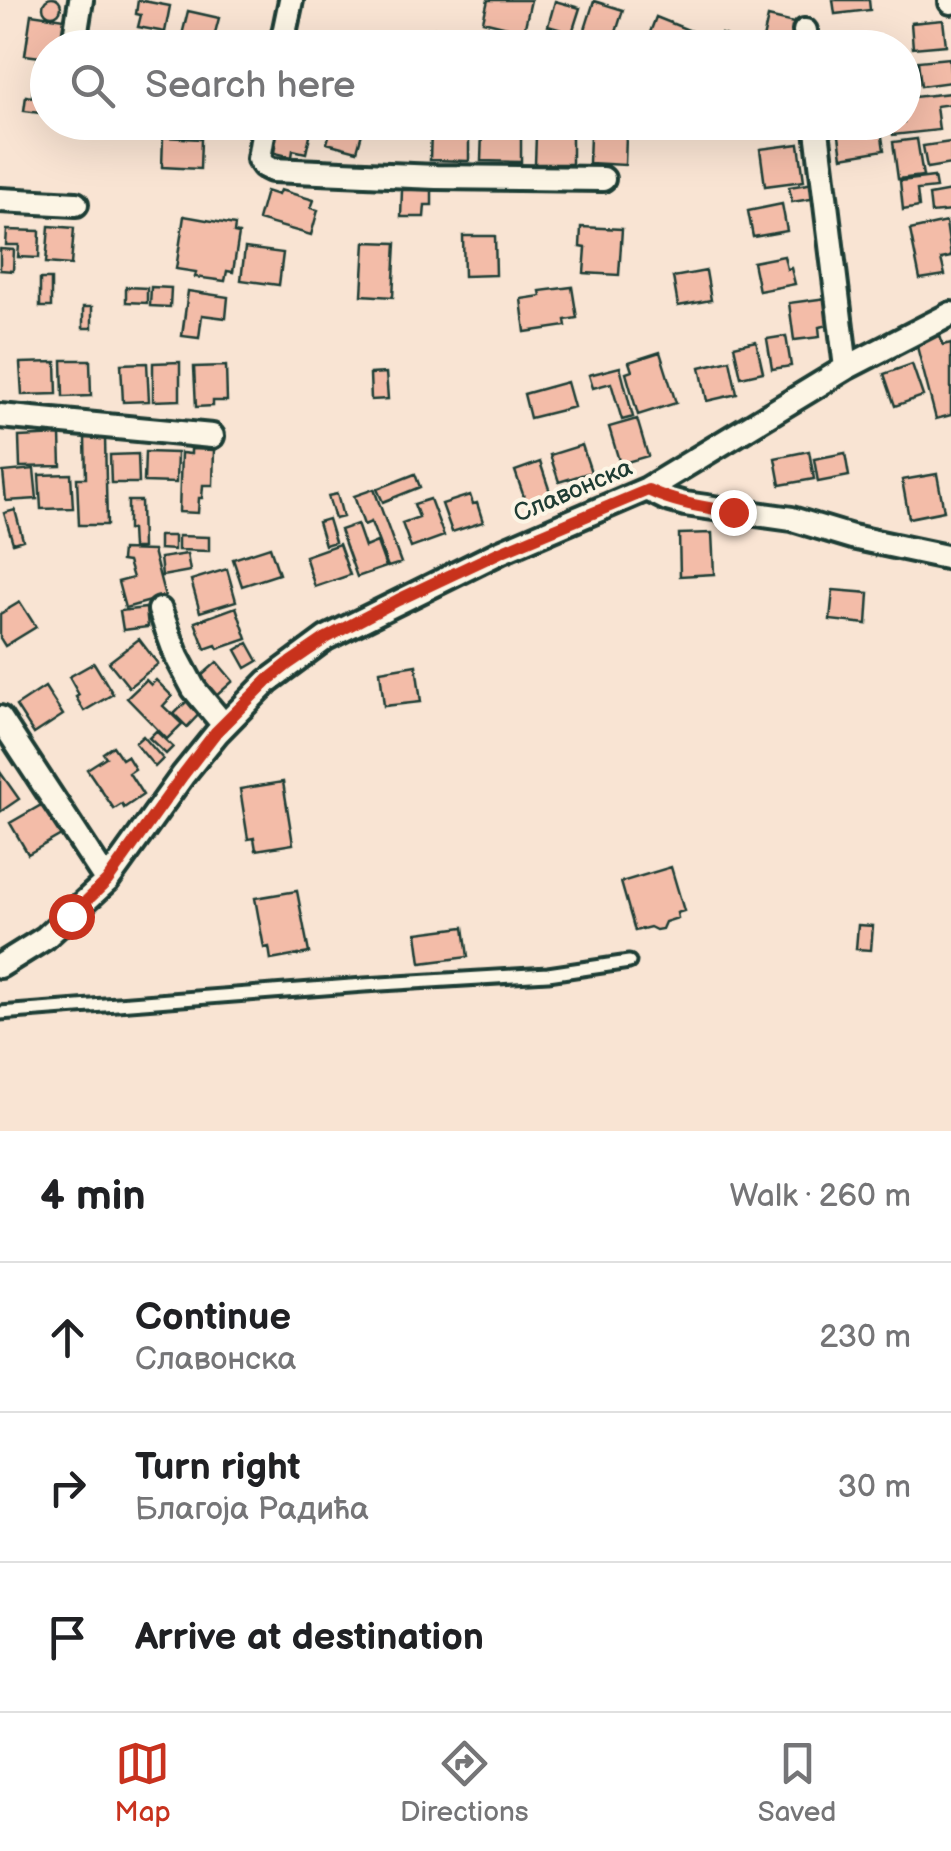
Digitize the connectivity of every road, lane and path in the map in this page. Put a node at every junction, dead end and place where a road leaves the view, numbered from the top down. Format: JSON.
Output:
{"nodes":[{"id":1,"x":81,"y":0,"type":"edge"},
{"id":2,"x":291,"y":0,"type":"edge"},
{"id":3,"x":76,"y":30,"type":"edge"},
{"id":4,"x":285,"y":30,"type":"edge"},
{"id":5,"x":262,"y":140,"type":"edge"},
{"id":6,"x":818,"y":140,"type":"edge"},
{"id":7,"x":602,"y":178,"type":"dead end"},
{"id":8,"x":0,"y":200,"type":"edge"},
{"id":9,"x":76,"y":204,"type":"dead end"},
{"id":10,"x":951,"y":314,"type":"edge"},
{"id":11,"x":846,"y":368,"type":"junction"},
{"id":12,"x":0,"y":416,"type":"edge"},
{"id":13,"x":212,"y":436,"type":"dead end"},
{"id":14,"x":648,"y":490,"type":"junction"},
{"id":15,"x":951,"y":558,"type":"edge"},
{"id":16,"x":160,"y":610,"type":"dead end"},
{"id":17,"x":0,"y":718,"type":"edge"},
{"id":18,"x":224,"y":725,"type":"junction"},
{"id":19,"x":107,"y":881,"type":"junction"},
{"id":20,"x":629,"y":962,"type":"dead end"},
{"id":21,"x":0,"y":966,"type":"edge"},
{"id":22,"x":0,"y":1014,"type":"edge"}],
"edges":[{"from":1,"to":3,"type":"street"},
{"from":2,"to":4,"type":"street"},
{"from":5,"to":7,"type":"street"},
{"from":6,"to":11,"type":"street"},
{"from":8,"to":9,"type":"street"},
{"from":10,"to":11,"type":"street","name":"Славонска"},
{"from":11,"to":14,"type":"street","name":"Славонска"},
{"from":12,"to":13,"type":"street"},
{"from":14,"to":15,"type":"street"},
{"from":14,"to":18,"type":"street","name":"Славонска"},
{"from":16,"to":18,"type":"street"},
{"from":17,"to":19,"type":"street"},
{"from":18,"to":19,"type":"street","name":"Славонска"},
{"from":19,"to":21,"type":"street","name":"Славонска"},
{"from":20,"to":22,"type":"lane"}]}
